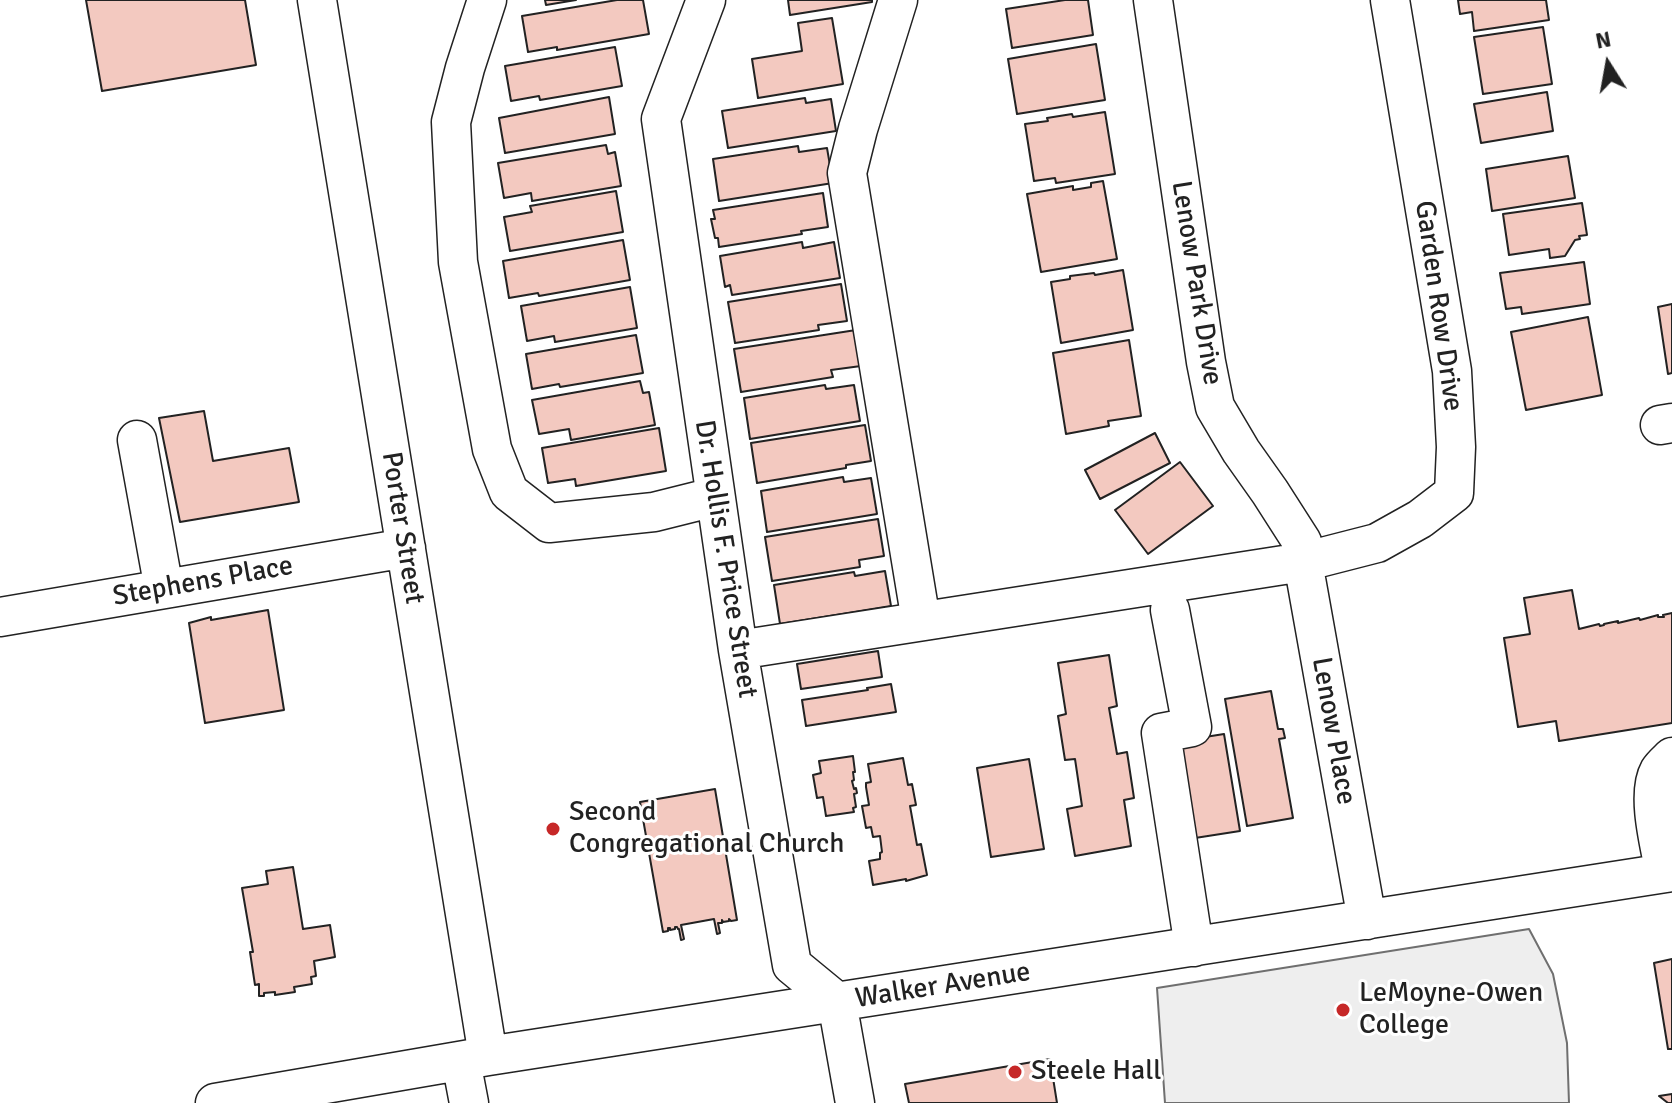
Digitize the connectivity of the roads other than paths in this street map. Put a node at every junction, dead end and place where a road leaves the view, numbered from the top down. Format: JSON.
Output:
{"nodes":[{"id":1,"x":317,"y":0,"type":"edge"},
{"id":2,"x":487,"y":0,"type":"edge"},
{"id":3,"x":706,"y":0,"type":"edge"},
{"id":4,"x":898,"y":0,"type":"edge"},
{"id":5,"x":1153,"y":0,"type":"edge"},
{"id":6,"x":1390,"y":0,"type":"edge"},
{"id":7,"x":137,"y":440,"type":"dead end"},
{"id":8,"x":714,"y":497,"type":"junction"},
{"id":9,"x":406,"y":548,"type":"junction"},
{"id":10,"x":1302,"y":552,"type":"junction"},
{"id":11,"x":164,"y":589,"type":"junction"},
{"id":12,"x":1170,"y":610,"type":"dead end"},
{"id":13,"x":0,"y":617,"type":"edge"},
{"id":14,"x":921,"y":621,"type":"junction"},
{"id":15,"x":738,"y":650,"type":"junction"},
{"id":16,"x":1672,"y":757,"type":"edge"},
{"id":17,"x":1669,"y":873,"type":"edge"},
{"id":18,"x":1367,"y":920,"type":"junction"},
{"id":19,"x":1194,"y":947,"type":"junction"},
{"id":20,"x":837,"y":1002,"type":"junction"},
{"id":21,"x":474,"y":1059,"type":"junction"},
{"id":22,"x":353,"y":1092,"type":"edge"},
{"id":23,"x":215,"y":1103,"type":"edge"},
{"id":24,"x":469,"y":1103,"type":"edge"},
{"id":25,"x":855,"y":1103,"type":"edge"}],
"edges":[{"from":1,"to":9,"type":"street","name":"Porter Street"},
{"from":2,"to":8,"type":"street"},
{"from":3,"to":8,"type":"street","name":"Dr. Hollis F. Price Street"},
{"from":4,"to":14,"type":"street"},
{"from":5,"to":10,"type":"street","name":"Lenow Park Drive"},
{"from":6,"to":10,"type":"street","name":"Garden Row Drive"},
{"from":7,"to":11,"type":"street"},
{"from":8,"to":15,"type":"street","name":"Dr. Hollis F. Price Street"},
{"from":9,"to":11,"type":"street","name":"Stephens Place"},
{"from":9,"to":21,"type":"street","name":"Porter Street"},
{"from":10,"to":14,"type":"street"},
{"from":10,"to":18,"type":"street","name":"Lenow Place"},
{"from":11,"to":13,"type":"street","name":"Stephens Place"},
{"from":12,"to":19,"type":"street"},
{"from":14,"to":15,"type":"street"},
{"from":15,"to":20,"type":"street","name":"Dr. Hollis F. Price Street"},
{"from":16,"to":17,"type":"street"},
{"from":17,"to":18,"type":"street","name":"Walker Avenue"},
{"from":18,"to":19,"type":"street","name":"Walker Avenue"},
{"from":19,"to":20,"type":"street","name":"Walker Avenue"},
{"from":20,"to":21,"type":"street","name":"Walker Avenue"},
{"from":20,"to":25,"type":"street"},
{"from":21,"to":22,"type":"street","name":"Walker Avenue"},
{"from":21,"to":24,"type":"street","name":"Porter Street"},
{"from":22,"to":23,"type":"street","name":"Walker Avenue"}]}
